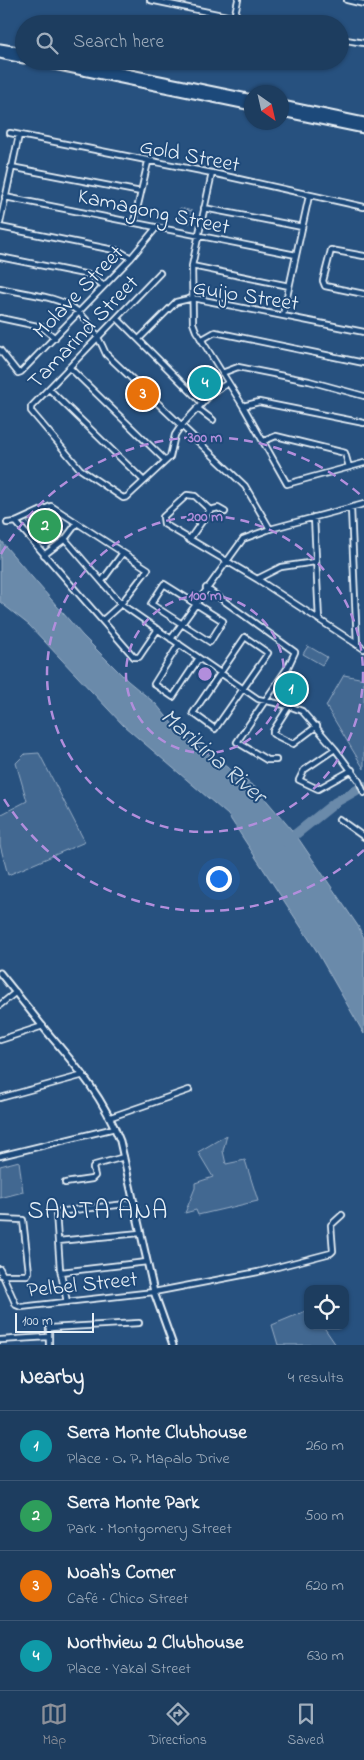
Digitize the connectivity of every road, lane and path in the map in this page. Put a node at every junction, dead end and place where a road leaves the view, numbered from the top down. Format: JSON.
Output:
{"nodes":[{"id":1,"x":150,"y":0,"type":"edge"},
{"id":2,"x":238,"y":0,"type":"edge"},
{"id":3,"x":347,"y":0,"type":"edge"},
{"id":4,"x":364,"y":4,"type":"edge"},
{"id":5,"x":220,"y":15,"type":"edge"},
{"id":6,"x":235,"y":15,"type":"edge"},
{"id":7,"x":349,"y":40,"type":"edge"},
{"id":8,"x":364,"y":43,"type":"edge"},
{"id":9,"x":0,"y":48,"type":"edge"},
{"id":10,"x":15,"y":50,"type":"edge"},
{"id":11,"x":0,"y":54,"type":"edge"},
{"id":12,"x":15,"y":57,"type":"edge"},
{"id":13,"x":78,"y":70,"type":"edge"},
{"id":14,"x":111,"y":70,"type":"edge"},
{"id":15,"x":244,"y":97,"type":"edge"},
{"id":16,"x":244,"y":104,"type":"edge"},
{"id":17,"x":289,"y":106,"type":"edge"},
{"id":18,"x":289,"y":113,"type":"edge"},
{"id":19,"x":364,"y":122,"type":"edge"},
{"id":20,"x":364,"y":129,"type":"edge"},
{"id":21,"x":10,"y":133,"type":"dead end"},
{"id":22,"x":19,"y":135,"type":"junction"},
{"id":23,"x":148,"y":162,"type":"junction"},
{"id":24,"x":11,"y":167,"type":"junction"},
{"id":25,"x":212,"y":173,"type":"junction"},
{"id":26,"x":141,"y":192,"type":"junction"},
{"id":27,"x":5,"y":196,"type":"junction"},
{"id":28,"x":309,"y":196,"type":"junction"},
{"id":29,"x":364,"y":207,"type":"edge"},
{"id":30,"x":204,"y":208,"type":"junction"},
{"id":31,"x":134,"y":222,"type":"junction"},
{"id":32,"x":0,"y":223,"type":"edge"},
{"id":33,"x":0,"y":227,"type":"edge"},
{"id":34,"x":302,"y":227,"type":"junction"},
{"id":35,"x":156,"y":228,"type":"junction"},
{"id":36,"x":197,"y":236,"type":"junction"},
{"id":37,"x":296,"y":255,"type":"junction"},
{"id":38,"x":364,"y":256,"type":"edge"},
{"id":39,"x":0,"y":257,"type":"edge"},
{"id":40,"x":131,"y":258,"type":"junction"},
{"id":41,"x":192,"y":266,"type":"junction"},
{"id":42,"x":160,"y":273,"type":"dead end"},
{"id":43,"x":104,"y":286,"type":"junction"},
{"id":44,"x":289,"y":286,"type":"junction"},
{"id":45,"x":0,"y":288,"type":"edge"},
{"id":46,"x":364,"y":294,"type":"edge"},
{"id":47,"x":193,"y":298,"type":"junction"},
{"id":48,"x":80,"y":311,"type":"junction"},
{"id":49,"x":283,"y":316,"type":"junction"},
{"id":50,"x":0,"y":318,"type":"edge"},
{"id":51,"x":116,"y":318,"type":"junction"},
{"id":52,"x":364,"y":332,"type":"edge"},
{"id":53,"x":99,"y":337,"type":"junction"},
{"id":54,"x":55,"y":338,"type":"junction"},
{"id":55,"x":138,"y":339,"type":"junction"},
{"id":56,"x":202,"y":340,"type":"junction"},
{"id":57,"x":0,"y":350,"type":"edge"},
{"id":58,"x":364,"y":363,"type":"edge"},
{"id":59,"x":70,"y":368,"type":"junction"},
{"id":60,"x":222,"y":373,"type":"junction"},
{"id":61,"x":228,"y":383,"type":"junction"},
{"id":62,"x":49,"y":389,"type":"junction"},
{"id":63,"x":364,"y":396,"type":"edge"},
{"id":64,"x":202,"y":403,"type":"junction"},
{"id":65,"x":243,"y":406,"type":"junction"},
{"id":66,"x":197,"y":408,"type":"junction"},
{"id":67,"x":213,"y":420,"type":"dead end"},
{"id":68,"x":364,"y":423,"type":"edge"},
{"id":69,"x":181,"y":426,"type":"junction"},
{"id":70,"x":264,"y":441,"type":"junction"},
{"id":71,"x":166,"y":461,"type":"junction"},
{"id":72,"x":364,"y":463,"type":"edge"},
{"id":73,"x":349,"y":466,"type":"junction"},
{"id":74,"x":144,"y":482,"type":"junction"},
{"id":75,"x":364,"y":504,"type":"edge"},
{"id":76,"x":351,"y":508,"type":"junction"},
{"id":77,"x":210,"y":510,"type":"junction"},
{"id":78,"x":225,"y":512,"type":"dead end"},
{"id":79,"x":314,"y":517,"type":"junction"},
{"id":80,"x":16,"y":522,"type":"junction"},
{"id":81,"x":7,"y":523,"type":"dead end"},
{"id":82,"x":77,"y":523,"type":"junction"},
{"id":83,"x":270,"y":529,"type":"junction"},
{"id":84,"x":65,"y":539,"type":"junction"},
{"id":85,"x":189,"y":540,"type":"junction"},
{"id":86,"x":122,"y":554,"type":"junction"},
{"id":87,"x":44,"y":555,"type":"junction"},
{"id":88,"x":225,"y":561,"type":"junction"},
{"id":89,"x":315,"y":562,"type":"junction"},
{"id":90,"x":257,"y":579,"type":"junction"},
{"id":91,"x":102,"y":581,"type":"junction"},
{"id":92,"x":206,"y":588,"type":"junction"},
{"id":93,"x":196,"y":603,"type":"junction"},
{"id":94,"x":121,"y":604,"type":"junction"},
{"id":95,"x":102,"y":620,"type":"junction"},
{"id":96,"x":319,"y":620,"type":"junction"},
{"id":97,"x":181,"y":624,"type":"junction"},
{"id":98,"x":158,"y":629,"type":"junction"},
{"id":99,"x":171,"y":639,"type":"junction"},
{"id":100,"x":179,"y":644,"type":"junction"},
{"id":101,"x":358,"y":645,"type":"junction"},
{"id":102,"x":364,"y":649,"type":"edge"},
{"id":103,"x":199,"y":658,"type":"junction"},
{"id":104,"x":219,"y":672,"type":"junction"},
{"id":105,"x":243,"y":689,"type":"junction"},
{"id":106,"x":263,"y":702,"type":"junction"},
{"id":107,"x":289,"y":706,"type":"junction"},
{"id":108,"x":317,"y":726,"type":"junction"},
{"id":109,"x":335,"y":749,"type":"junction"},
{"id":110,"x":276,"y":760,"type":"dead end"},
{"id":111,"x":352,"y":770,"type":"junction"},
{"id":112,"x":364,"y":793,"type":"edge"},
{"id":113,"x":339,"y":819,"type":"dead end"},
{"id":114,"x":364,"y":837,"type":"edge"},
{"id":115,"x":0,"y":973,"type":"edge"},
{"id":116,"x":16,"y":992,"type":"junction"},
{"id":117,"x":0,"y":1005,"type":"edge"},
{"id":118,"x":43,"y":1026,"type":"junction"},
{"id":119,"x":0,"y":1040,"type":"edge"},
{"id":120,"x":84,"y":1076,"type":"junction"},
{"id":121,"x":189,"y":1090,"type":"dead end"},
{"id":122,"x":0,"y":1098,"type":"edge"},
{"id":123,"x":111,"y":1117,"type":"junction"},
{"id":124,"x":115,"y":1128,"type":"junction"},
{"id":125,"x":0,"y":1156,"type":"edge"},
{"id":126,"x":124,"y":1157,"type":"junction"},
{"id":127,"x":65,"y":1183,"type":"dead end"},
{"id":128,"x":135,"y":1203,"type":"junction"},
{"id":129,"x":342,"y":1216,"type":"dead end"},
{"id":130,"x":0,"y":1219,"type":"edge"},
{"id":131,"x":140,"y":1232,"type":"junction"},
{"id":132,"x":58,"y":1241,"type":"junction"},
{"id":133,"x":148,"y":1262,"type":"junction"},
{"id":134,"x":0,"y":1269,"type":"edge"},
{"id":135,"x":61,"y":1272,"type":"junction"},
{"id":136,"x":2,"y":1275,"type":"edge"},
{"id":137,"x":154,"y":1292,"type":"junction"},
{"id":138,"x":67,"y":1302,"type":"junction"},
{"id":139,"x":138,"y":1323,"type":"dead end"},
{"id":140,"x":48,"y":1337,"type":"junction"},
{"id":141,"x":0,"y":1340,"type":"edge"},
{"id":142,"x":49,"y":1345,"type":"edge"},
{"id":143,"x":173,"y":1345,"type":"edge"}],
"edges":[{"from":1,"to":5,"type":"street"},
{"from":2,"to":6,"type":"street"},
{"from":3,"to":4,"type":"street"},
{"from":7,"to":8,"type":"street"},
{"from":9,"to":10,"type":"main road"},
{"from":11,"to":12,"type":"main road"},
{"from":13,"to":16,"type":"main road"},
{"from":14,"to":15,"type":"main road"},
{"from":17,"to":19,"type":"main road"},
{"from":18,"to":20,"type":"main road"},
{"from":21,"to":22,"type":"street","name":"Gold Street"},
{"from":22,"to":23,"type":"street","name":"Gold Street"},
{"from":22,"to":24,"type":"street"},
{"from":23,"to":25,"type":"street","name":"Gold Street"},
{"from":23,"to":26,"type":"street"},
{"from":24,"to":26,"type":"street"},
{"from":24,"to":27,"type":"street"},
{"from":25,"to":28,"type":"street","name":"Gold Street"},
{"from":25,"to":30,"type":"street"},
{"from":26,"to":31,"type":"street"},
{"from":27,"to":31,"type":"street","name":"Kamagong Street"},
{"from":27,"to":32,"type":"street"},
{"from":28,"to":29,"type":"street","name":"Gold Street"},
{"from":28,"to":34,"type":"street"},
{"from":30,"to":34,"type":"street"},
{"from":30,"to":36,"type":"street"},
{"from":31,"to":35,"type":"street","name":"Kamagong Street"},
{"from":33,"to":40,"type":"street"},
{"from":34,"to":37,"type":"street"},
{"from":35,"to":36,"type":"street","name":"Kamagong Street"},
{"from":35,"to":40,"type":"street","name":"Molave Street"},
{"from":36,"to":37,"type":"street","name":"Kamagong Street"},
{"from":36,"to":41,"type":"street"},
{"from":37,"to":44,"type":"street"},
{"from":38,"to":46,"type":"street"},
{"from":39,"to":43,"type":"street"},
{"from":40,"to":43,"type":"street","name":"Molave Street"},
{"from":41,"to":44,"type":"street"},
{"from":41,"to":47,"type":"street"},
{"from":42,"to":51,"type":"street","name":"Tamarind Street"},
{"from":43,"to":48,"type":"street","name":"Molave Street"},
{"from":44,"to":49,"type":"street"},
{"from":45,"to":48,"type":"street"},
{"from":47,"to":49,"type":"street","name":"Guijo Street"},
{"from":47,"to":55,"type":"street","name":"Guijo Street"},
{"from":47,"to":56,"type":"street"},
{"from":48,"to":53,"type":"street"},
{"from":48,"to":54,"type":"street","name":"Molave Street"},
{"from":49,"to":52,"type":"street","name":"Guijo Street"},
{"from":50,"to":54,"type":"street"},
{"from":51,"to":53,"type":"street","name":"Tamarind Street"},
{"from":51,"to":55,"type":"street"},
{"from":53,"to":59,"type":"street","name":"Tamarind Street"},
{"from":53,"to":69,"type":"street"},
{"from":54,"to":57,"type":"street","name":"Molave Street"},
{"from":55,"to":64,"type":"street"},
{"from":56,"to":58,"type":"street"},
{"from":56,"to":60,"type":"street"},
{"from":59,"to":62,"type":"street","name":"Tamarind Street"},
{"from":59,"to":71,"type":"street"},
{"from":60,"to":61,"type":"street"},
{"from":60,"to":63,"type":"street"},
{"from":61,"to":64,"type":"street"},
{"from":61,"to":65,"type":"street"},
{"from":62,"to":74,"type":"street"},
{"from":62,"to":74,"type":"street","name":"Tamarind Street"},
{"from":64,"to":66,"type":"street"},
{"from":65,"to":68,"type":"street"},
{"from":65,"to":70,"type":"street"},
{"from":66,"to":67,"type":"street"},
{"from":66,"to":69,"type":"street"},
{"from":69,"to":71,"type":"street"},
{"from":69,"to":83,"type":"street"},
{"from":70,"to":73,"type":"street"},
{"from":70,"to":73,"type":"street"},
{"from":71,"to":74,"type":"street"},
{"from":72,"to":73,"type":"street"},
{"from":75,"to":76,"type":"street"},
{"from":76,"to":79,"type":"street"},
{"from":76,"to":101,"type":"street"},
{"from":77,"to":78,"type":"street"},
{"from":77,"to":85,"type":"street"},
{"from":77,"to":85,"type":"street"},
{"from":79,"to":83,"type":"street"},
{"from":79,"to":89,"type":"street"},
{"from":80,"to":81,"type":"street"},
{"from":80,"to":82,"type":"street"},
{"from":80,"to":87,"type":"street"},
{"from":82,"to":84,"type":"street"},
{"from":82,"to":86,"type":"street"},
{"from":83,"to":88,"type":"street"},
{"from":84,"to":87,"type":"street"},
{"from":84,"to":91,"type":"street"},
{"from":85,"to":88,"type":"street"},
{"from":86,"to":91,"type":"street"},
{"from":86,"to":94,"type":"street"},
{"from":87,"to":95,"type":"street"},
{"from":88,"to":90,"type":"street"},
{"from":88,"to":92,"type":"street"},
{"from":89,"to":90,"type":"street"},
{"from":89,"to":96,"type":"street"},
{"from":90,"to":96,"type":"street"},
{"from":91,"to":94,"type":"street"},
{"from":92,"to":93,"type":"street"},
{"from":92,"to":106,"type":"street"},
{"from":93,"to":97,"type":"street"},
{"from":93,"to":97,"type":"street"},
{"from":93,"to":97,"type":"street"},
{"from":94,"to":95,"type":"street"},
{"from":94,"to":98,"type":"street"},
{"from":95,"to":98,"type":"street"},
{"from":96,"to":101,"type":"street"},
{"from":97,"to":99,"type":"street"},
{"from":98,"to":99,"type":"street"},
{"from":99,"to":100,"type":"street"},
{"from":100,"to":103,"type":"street"},
{"from":100,"to":103,"type":"street"},
{"from":101,"to":102,"type":"street"},
{"from":103,"to":104,"type":"street"},
{"from":104,"to":105,"type":"street"},
{"from":104,"to":105,"type":"street"},
{"from":104,"to":105,"type":"street"},
{"from":105,"to":106,"type":"street"},
{"from":106,"to":107,"type":"street"},
{"from":106,"to":110,"type":"street"},
{"from":107,"to":108,"type":"street"},
{"from":107,"to":108,"type":"street"},
{"from":108,"to":109,"type":"street"},
{"from":109,"to":111,"type":"street"},
{"from":109,"to":111,"type":"street"},
{"from":111,"to":112,"type":"street"},
{"from":113,"to":114,"type":"street"},
{"from":115,"to":116,"type":"street"},
{"from":116,"to":117,"type":"street"},
{"from":116,"to":118,"type":"street"},
{"from":118,"to":119,"type":"street"},
{"from":118,"to":120,"type":"street"},
{"from":120,"to":122,"type":"street"},
{"from":120,"to":123,"type":"street"},
{"from":121,"to":123,"type":"street"},
{"from":123,"to":124,"type":"street"},
{"from":124,"to":125,"type":"street"},
{"from":124,"to":126,"type":"street"},
{"from":126,"to":127,"type":"street"},
{"from":126,"to":128,"type":"street"},
{"from":128,"to":131,"type":"street"},
{"from":128,"to":132,"type":"street"},
{"from":129,"to":137,"type":"street","name":"Pelbel Street"},
{"from":130,"to":136,"type":"street","name":"Pelbel Street"},
{"from":131,"to":132,"type":"street"},
{"from":131,"to":133,"type":"street"},
{"from":132,"to":135,"type":"street"},
{"from":133,"to":135,"type":"street"},
{"from":133,"to":137,"type":"street"},
{"from":134,"to":136,"type":"street","name":"Pelbel Street"},
{"from":135,"to":138,"type":"street"},
{"from":136,"to":138,"type":"street","name":"Pelbel Street"},
{"from":137,"to":138,"type":"street","name":"Pelbel Street"},
{"from":137,"to":143,"type":"street"},
{"from":139,"to":140,"type":"street"},
{"from":140,"to":141,"type":"street"},
{"from":140,"to":142,"type":"street"}]}
